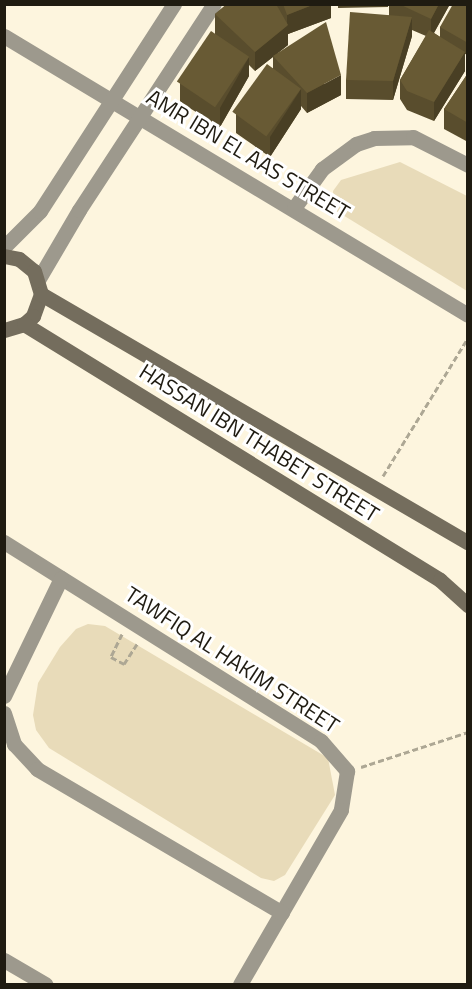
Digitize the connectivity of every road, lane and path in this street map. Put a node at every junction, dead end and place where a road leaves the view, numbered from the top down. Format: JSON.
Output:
{"nodes":[{"id":1,"x":174,"y":4,"type":"edge"},
{"id":2,"x":214,"y":4,"type":"edge"},
{"id":3,"x":4,"y":36,"type":"edge"},
{"id":4,"x":111,"y":100,"type":"junction"},
{"id":5,"x":139,"y":117,"type":"junction"},
{"id":6,"x":468,"y":165,"type":"edge"},
{"id":7,"x":294,"y":208,"type":"junction"},
{"id":8,"x":4,"y":248,"type":"edge"},
{"id":9,"x":4,"y":256,"type":"edge"},
{"id":10,"x":39,"y":287,"type":"junction"},
{"id":11,"x":468,"y":315,"type":"edge"},
{"id":12,"x":11,"y":331,"type":"edge"},
{"id":13,"x":468,"y":338,"type":"edge"},
{"id":14,"x":375,"y":487,"type":"junction"},
{"id":15,"x":4,"y":542,"type":"edge"},
{"id":16,"x":468,"y":543,"type":"edge"},
{"id":17,"x":61,"y":578,"type":"junction"},
{"id":18,"x":468,"y":605,"type":"edge"},
{"id":19,"x":131,"y":620,"type":"junction"},
{"id":20,"x":146,"y":629,"type":"junction"},
{"id":21,"x":4,"y":696,"type":"edge"},
{"id":22,"x":4,"y":713,"type":"edge"},
{"id":23,"x":468,"y":732,"type":"edge"},
{"id":24,"x":347,"y":771,"type":"junction"},
{"id":25,"x":282,"y":913,"type":"junction"},
{"id":26,"x":4,"y":960,"type":"edge"},
{"id":27,"x":45,"y":984,"type":"edge"},
{"id":28,"x":240,"y":984,"type":"edge"}],
"edges":[{"from":1,"to":4,"type":"street"},
{"from":2,"to":5,"type":"street"},
{"from":3,"to":4,"type":"street","name":"AMR IBN EL AAS STREET"},
{"from":4,"to":5,"type":"street","name":"AMR IBN EL AAS STREET"},
{"from":4,"to":8,"type":"street"},
{"from":5,"to":7,"type":"street","name":"AMR IBN EL AAS STREET"},
{"from":5,"to":10,"type":"street"},
{"from":6,"to":7,"type":"street"},
{"from":7,"to":11,"type":"street","name":"AMR IBN EL AAS STREET"},
{"from":9,"to":10,"type":"street","name":"HASSAN IBN THABET STREET"},
{"from":10,"to":12,"type":"street"},
{"from":10,"to":14,"type":"street","name":"HASSAN IBN THABET STREET"},
{"from":12,"to":18,"type":"street","name":"HASSAN IBN THABET STREET"},
{"from":13,"to":14,"type":"path"},
{"from":14,"to":16,"type":"street","name":"HASSAN IBN THABET STREET"},
{"from":15,"to":17,"type":"street","name":"TAWFIQ AL HAKIM STREET"},
{"from":17,"to":19,"type":"street","name":"TAWFIQ AL HAKIM STREET"},
{"from":17,"to":21,"type":"street"},
{"from":19,"to":20,"type":"street","name":"TAWFIQ AL HAKIM STREET"},
{"from":19,"to":20,"type":"path"},
{"from":20,"to":24,"type":"street","name":"TAWFIQ AL HAKIM STREET"},
{"from":22,"to":25,"type":"street"},
{"from":23,"to":24,"type":"path"},
{"from":24,"to":25,"type":"street"},
{"from":25,"to":28,"type":"street"},
{"from":26,"to":27,"type":"street"}]}
